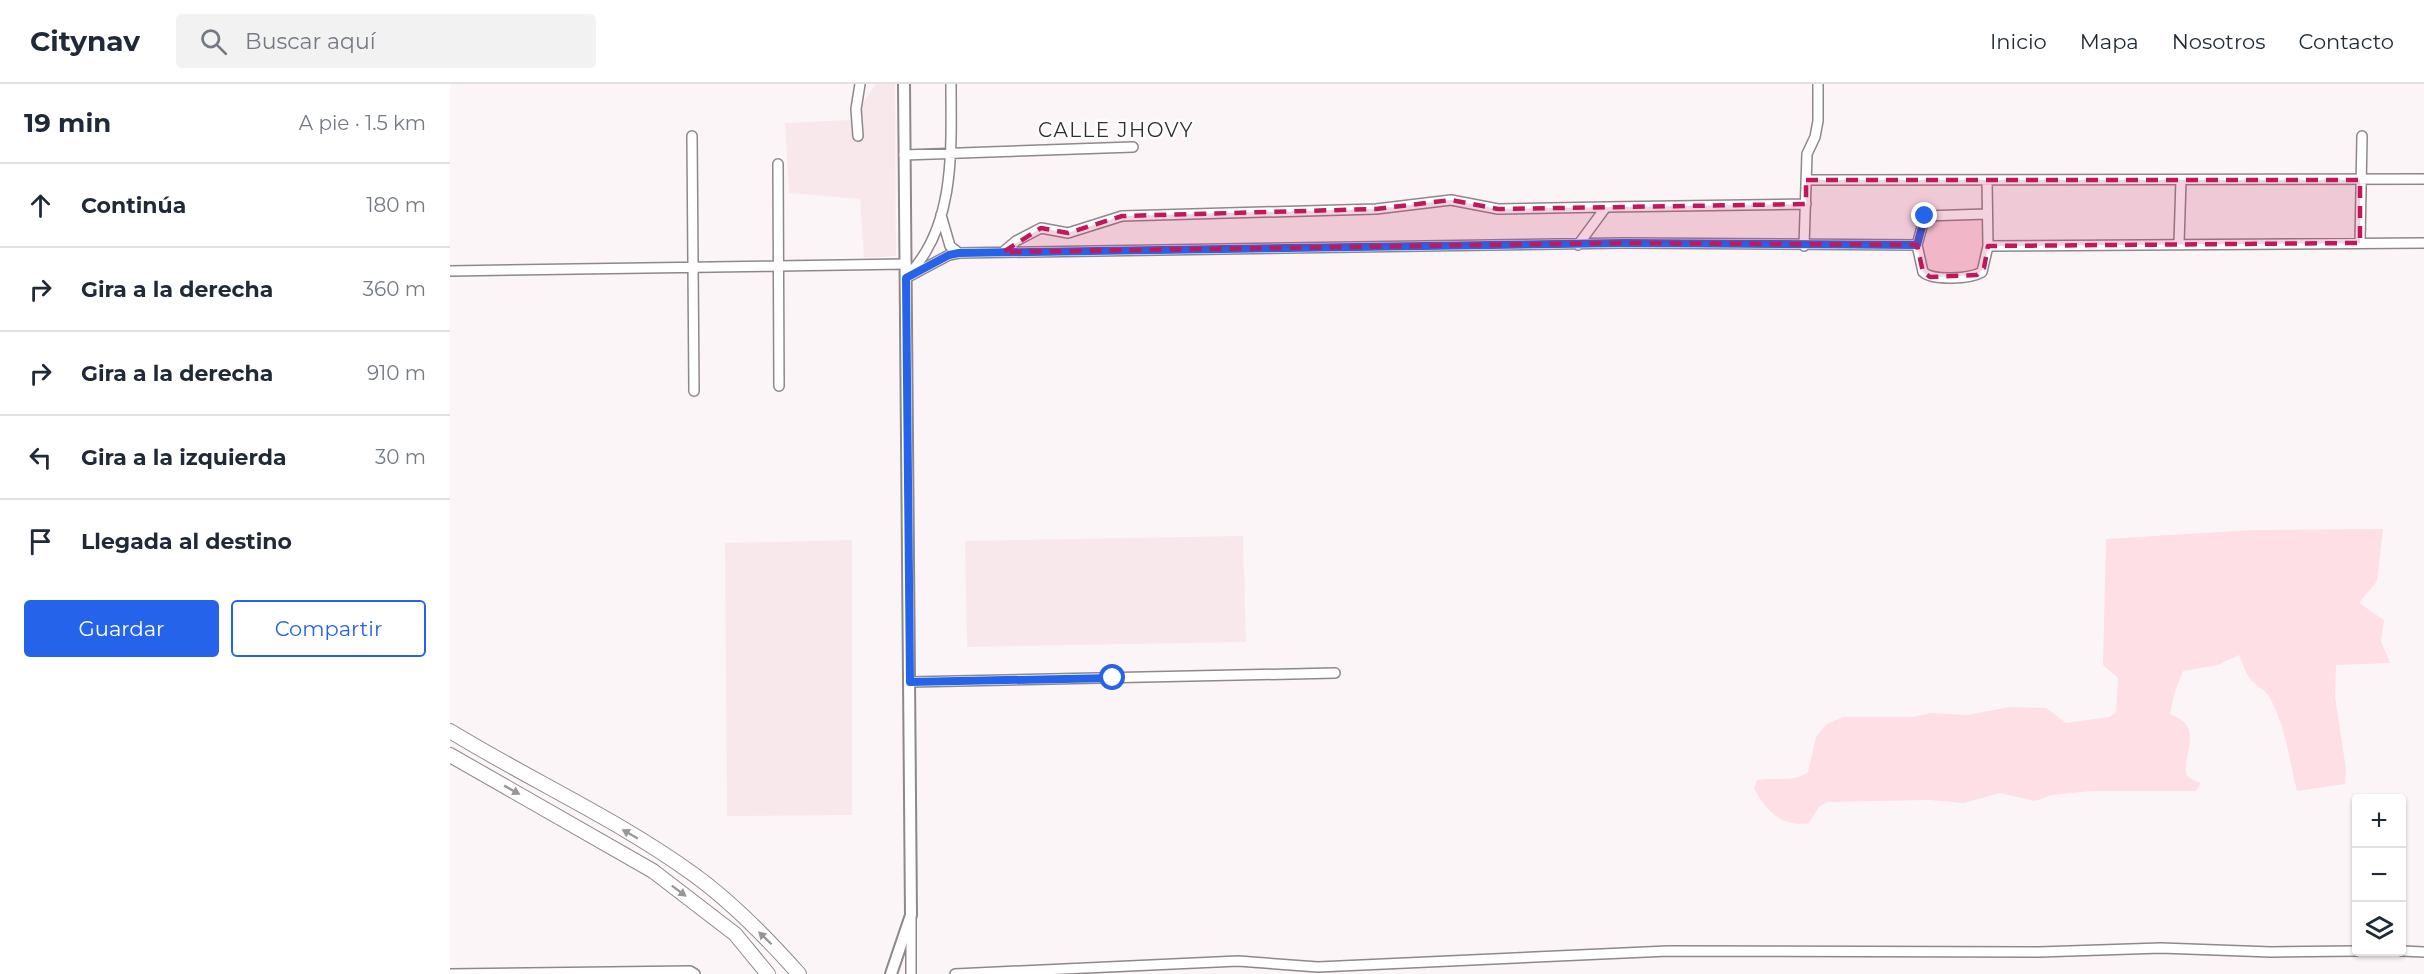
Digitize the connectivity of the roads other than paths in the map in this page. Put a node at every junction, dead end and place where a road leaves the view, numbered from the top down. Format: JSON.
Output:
{"nodes":[{"id":1,"x":860,"y":84,"type":"edge"},
{"id":2,"x":904,"y":84,"type":"edge"},
{"id":3,"x":951,"y":84,"type":"edge"},
{"id":4,"x":1818,"y":84,"type":"edge"},
{"id":5,"x":692,"y":136,"type":"dead end"},
{"id":6,"x":858,"y":136,"type":"dead end"},
{"id":7,"x":2362,"y":136,"type":"dead end"},
{"id":8,"x":1133,"y":147,"type":"dead end"},
{"id":9,"x":951,"y":153,"type":"junction"},
{"id":10,"x":904,"y":155,"type":"junction"},
{"id":11,"x":778,"y":164,"type":"dead end"},
{"id":12,"x":2424,"y":179,"type":"edge"},
{"id":13,"x":1806,"y":180,"type":"junction"},
{"id":14,"x":1987,"y":180,"type":"junction"},
{"id":15,"x":2181,"y":180,"type":"junction"},
{"id":16,"x":2360,"y":180,"type":"junction"},
{"id":17,"x":1806,"y":204,"type":"junction"},
{"id":18,"x":1606,"y":207,"type":"junction"},
{"id":19,"x":941,"y":213,"type":"junction"},
{"id":20,"x":1986,"y":214,"type":"junction"},
{"id":21,"x":2179,"y":243,"type":"junction"},
{"id":22,"x":2360,"y":243,"type":"junction"},
{"id":23,"x":2424,"y":243,"type":"edge"},
{"id":24,"x":1578,"y":245,"type":"junction"},
{"id":25,"x":1917,"y":245,"type":"junction"},
{"id":26,"x":1804,"y":246,"type":"junction"},
{"id":27,"x":1988,"y":246,"type":"junction"},
{"id":28,"x":1003,"y":252,"type":"junction"},
{"id":29,"x":959,"y":253,"type":"junction"},
{"id":30,"x":906,"y":264,"type":"junction"},
{"id":31,"x":779,"y":267,"type":"junction"},
{"id":32,"x":693,"y":269,"type":"junction"},
{"id":33,"x":450,"y":271,"type":"edge"},
{"id":34,"x":906,"y":278,"type":"junction"},
{"id":35,"x":779,"y":386,"type":"dead end"},
{"id":36,"x":694,"y":391,"type":"dead end"},
{"id":37,"x":1335,"y":673,"type":"dead end"},
{"id":38,"x":910,"y":682,"type":"junction"},
{"id":39,"x":450,"y":731,"type":"edge"},
{"id":40,"x":450,"y":755,"type":"edge"},
{"id":41,"x":911,"y":915,"type":"junction"},
{"id":42,"x":2352,"y":951,"type":"edge"},
{"id":43,"x":2406,"y":951,"type":"edge"},
{"id":44,"x":2424,"y":951,"type":"edge"},
{"id":45,"x":450,"y":974,"type":"edge"},
{"id":46,"x":694,"y":974,"type":"edge"},
{"id":47,"x":768,"y":974,"type":"edge"},
{"id":48,"x":799,"y":974,"type":"edge"},
{"id":49,"x":891,"y":974,"type":"edge"},
{"id":50,"x":911,"y":974,"type":"edge"},
{"id":51,"x":955,"y":974,"type":"edge"}],
"edges":[{"from":1,"to":6,"type":"street"},
{"from":2,"to":10,"type":"main road"},
{"from":3,"to":9,"type":"street"},
{"from":4,"to":13,"type":"street"},
{"from":5,"to":32,"type":"street"},
{"from":7,"to":16,"type":"street"},
{"from":8,"to":9,"type":"street"},
{"from":9,"to":10,"type":"street"},
{"from":9,"to":19,"type":"street"},
{"from":10,"to":30,"type":"main road"},
{"from":11,"to":31,"type":"street"},
{"from":12,"to":16,"type":"street"},
{"from":13,"to":14,"type":"street"},
{"from":13,"to":17,"type":"street"},
{"from":14,"to":15,"type":"street"},
{"from":14,"to":20,"type":"street"},
{"from":15,"to":16,"type":"street"},
{"from":15,"to":21,"type":"street"},
{"from":16,"to":22,"type":"street"},
{"from":17,"to":18,"type":"street"},
{"from":17,"to":26,"type":"street"},
{"from":18,"to":24,"type":"street"},
{"from":18,"to":28,"type":"street"},
{"from":19,"to":29,"type":"street"},
{"from":19,"to":34,"type":"street"},
{"from":20,"to":25,"type":"street"},
{"from":20,"to":27,"type":"street"},
{"from":21,"to":22,"type":"street"},
{"from":21,"to":27,"type":"street"},
{"from":22,"to":23,"type":"street"},
{"from":24,"to":26,"type":"street"},
{"from":24,"to":28,"type":"street"},
{"from":25,"to":26,"type":"street"},
{"from":25,"to":27,"type":"street"},
{"from":28,"to":29,"type":"street"},
{"from":29,"to":34,"type":"street"},
{"from":30,"to":31,"type":"street"},
{"from":30,"to":34,"type":"main road"},
{"from":31,"to":32,"type":"street"},
{"from":31,"to":35,"type":"street"},
{"from":32,"to":33,"type":"street"},
{"from":32,"to":36,"type":"street"},
{"from":34,"to":38,"type":"main road"},
{"from":37,"to":38,"type":"street"},
{"from":38,"to":41,"type":"main road"},
{"from":48,"to":39,"type":"highway","one_way":true},
{"from":40,"to":47,"type":"highway","one_way":true},
{"from":41,"to":49,"type":"main road"},
{"from":41,"to":50,"type":"street"},
{"from":42,"to":51,"type":"street"},
{"from":43,"to":44,"type":"street"},
{"from":45,"to":46,"type":"street"}]}
